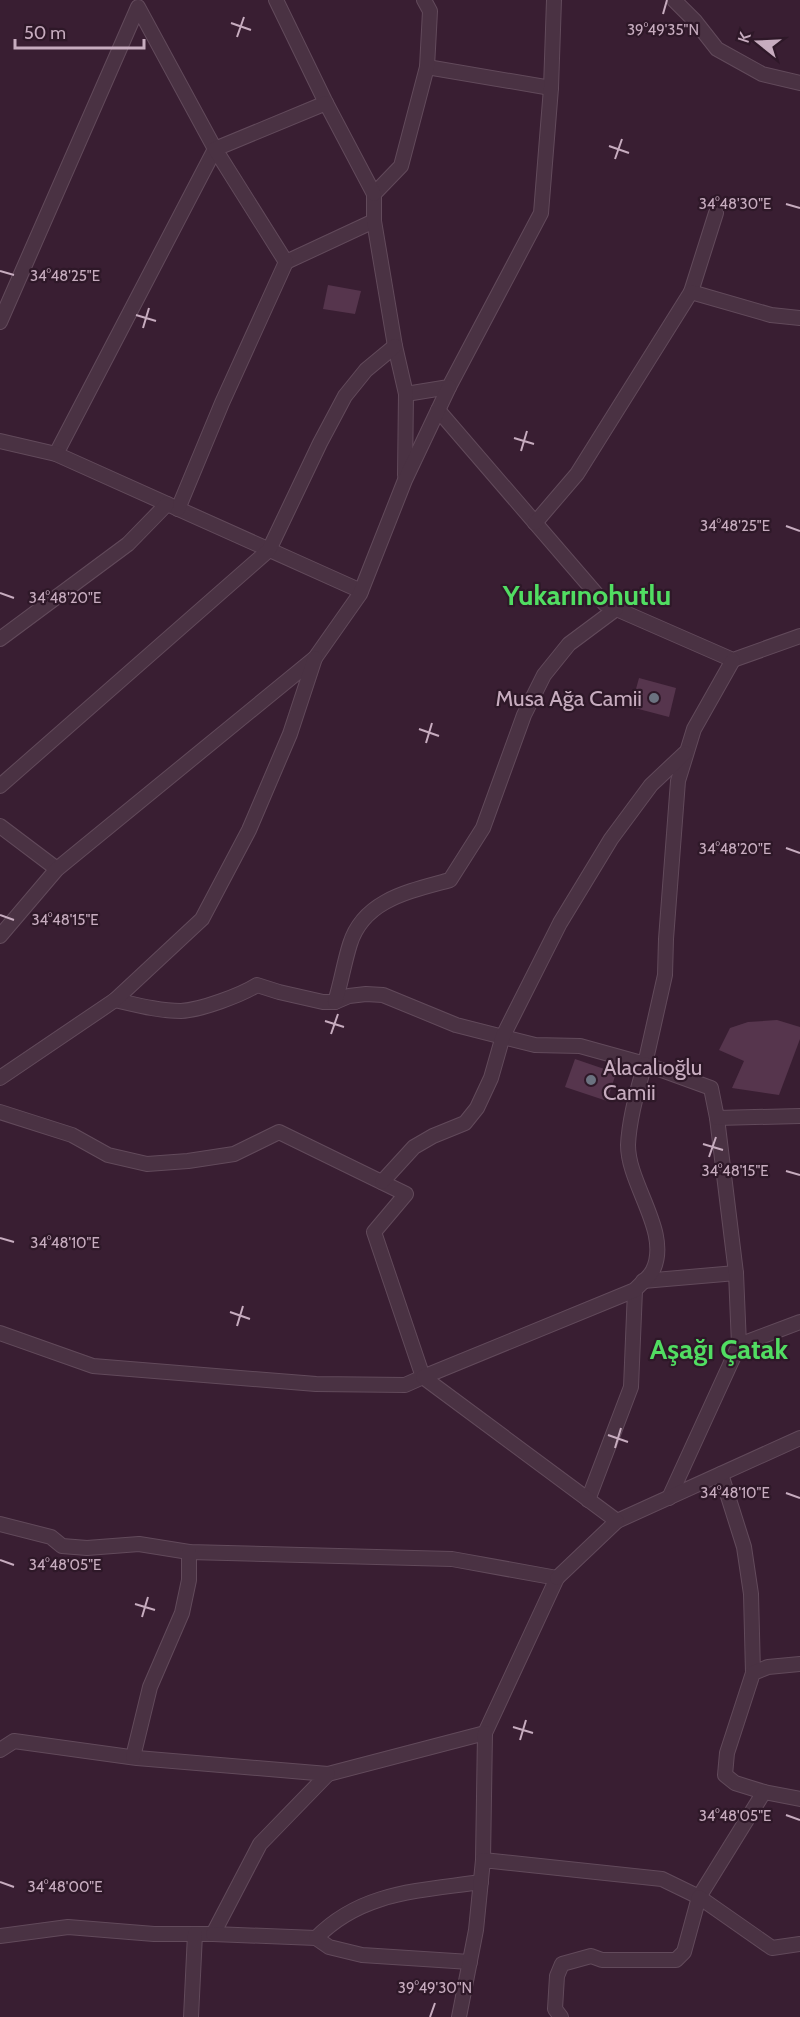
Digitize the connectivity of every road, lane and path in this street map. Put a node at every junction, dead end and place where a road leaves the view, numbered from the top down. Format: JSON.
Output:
{"nodes":[{"id":1,"x":276,"y":0,"type":"edge"},
{"id":2,"x":554,"y":0,"type":"edge"},
{"id":3,"x":674,"y":0,"type":"edge"},
{"id":4,"x":137,"y":3,"type":"edge"},
{"id":5,"x":429,"y":4,"type":"edge"},
{"id":6,"x":427,"y":68,"type":"junction"},
{"id":7,"x":800,"y":83,"type":"edge"},
{"id":8,"x":551,"y":88,"type":"junction"},
{"id":9,"x":326,"y":103,"type":"junction"},
{"id":10,"x":215,"y":149,"type":"junction"},
{"id":11,"x":374,"y":194,"type":"junction"},
{"id":12,"x":716,"y":213,"type":"dead end"},
{"id":13,"x":374,"y":221,"type":"junction"},
{"id":14,"x":286,"y":262,"type":"junction"},
{"id":15,"x":691,"y":292,"type":"junction"},
{"id":16,"x":800,"y":318,"type":"edge"},
{"id":17,"x":0,"y":322,"type":"edge"},
{"id":18,"x":395,"y":346,"type":"junction"},
{"id":19,"x":449,"y":387,"type":"junction"},
{"id":20,"x":406,"y":394,"type":"junction"},
{"id":21,"x":438,"y":410,"type":"junction"},
{"id":22,"x":0,"y":441,"type":"edge"},
{"id":23,"x":56,"y":454,"type":"junction"},
{"id":24,"x":405,"y":480,"type":"junction"},
{"id":25,"x":173,"y":506,"type":"junction"},
{"id":26,"x":535,"y":523,"type":"junction"},
{"id":27,"x":269,"y":550,"type":"junction"},
{"id":28,"x":361,"y":591,"type":"junction"},
{"id":29,"x":616,"y":609,"type":"junction"},
{"id":30,"x":800,"y":636,"type":"edge"},
{"id":31,"x":0,"y":639,"type":"edge"},
{"id":32,"x":315,"y":658,"type":"junction"},
{"id":33,"x":733,"y":660,"type":"junction"},
{"id":34,"x":687,"y":752,"type":"junction"},
{"id":35,"x":0,"y":786,"type":"edge"},
{"id":36,"x":0,"y":826,"type":"edge"},
{"id":37,"x":57,"y":869,"type":"junction"},
{"id":38,"x":0,"y":936,"type":"edge"},
{"id":39,"x":115,"y":1000,"type":"junction"},
{"id":40,"x":335,"y":1002,"type":"junction"},
{"id":41,"x":503,"y":1036,"type":"junction"},
{"id":42,"x":645,"y":1064,"type":"junction"},
{"id":43,"x":0,"y":1078,"type":"edge"},
{"id":44,"x":0,"y":1112,"type":"edge"},
{"id":45,"x":800,"y":1116,"type":"edge"},
{"id":46,"x":717,"y":1118,"type":"junction"},
{"id":47,"x":382,"y":1182,"type":"junction"},
{"id":48,"x":736,"y":1273,"type":"junction"},
{"id":49,"x":639,"y":1286,"type":"junction"},
{"id":50,"x":800,"y":1322,"type":"edge"},
{"id":51,"x":0,"y":1333,"type":"edge"},
{"id":52,"x":739,"y":1345,"type":"junction"},
{"id":53,"x":423,"y":1377,"type":"junction"},
{"id":54,"x":800,"y":1438,"type":"edge"},
{"id":55,"x":721,"y":1474,"type":"junction"},
{"id":56,"x":669,"y":1498,"type":"junction"},
{"id":57,"x":588,"y":1500,"type":"junction"},
{"id":58,"x":617,"y":1521,"type":"junction"},
{"id":59,"x":0,"y":1524,"type":"edge"},
{"id":60,"x":189,"y":1552,"type":"junction"},
{"id":61,"x":557,"y":1578,"type":"junction"},
{"id":62,"x":800,"y":1664,"type":"edge"},
{"id":63,"x":753,"y":1673,"type":"junction"},
{"id":64,"x":485,"y":1733,"type":"junction"},
{"id":65,"x":0,"y":1750,"type":"edge"},
{"id":66,"x":133,"y":1757,"type":"junction"},
{"id":67,"x":328,"y":1774,"type":"junction"},
{"id":68,"x":764,"y":1792,"type":"junction"},
{"id":69,"x":800,"y":1799,"type":"edge"},
{"id":70,"x":483,"y":1860,"type":"junction"},
{"id":71,"x":482,"y":1882,"type":"junction"},
{"id":72,"x":699,"y":1897,"type":"junction"},
{"id":73,"x":195,"y":1934,"type":"junction"},
{"id":74,"x":213,"y":1934,"type":"junction"},
{"id":75,"x":0,"y":1936,"type":"edge"},
{"id":76,"x":316,"y":1938,"type":"junction"},
{"id":77,"x":800,"y":1944,"type":"edge"},
{"id":78,"x":470,"y":1962,"type":"junction"},
{"id":79,"x":191,"y":2017,"type":"edge"},
{"id":80,"x":459,"y":2017,"type":"edge"},
{"id":81,"x":561,"y":2017,"type":"edge"}],
"edges":[{"from":1,"to":9,"type":"street"},
{"from":2,"to":8,"type":"street"},
{"from":3,"to":7,"type":"street"},
{"from":4,"to":10,"type":"street"},
{"from":4,"to":17,"type":"street"},
{"from":5,"to":6,"type":"street"},
{"from":6,"to":8,"type":"street"},
{"from":6,"to":11,"type":"street"},
{"from":8,"to":19,"type":"street"},
{"from":9,"to":10,"type":"street"},
{"from":9,"to":11,"type":"street"},
{"from":10,"to":14,"type":"street"},
{"from":10,"to":23,"type":"street"},
{"from":11,"to":13,"type":"street"},
{"from":12,"to":15,"type":"street"},
{"from":13,"to":14,"type":"street"},
{"from":13,"to":18,"type":"street"},
{"from":14,"to":25,"type":"street"},
{"from":15,"to":16,"type":"street"},
{"from":15,"to":26,"type":"street"},
{"from":18,"to":20,"type":"street"},
{"from":18,"to":27,"type":"street"},
{"from":19,"to":20,"type":"street"},
{"from":19,"to":21,"type":"street"},
{"from":20,"to":24,"type":"street"},
{"from":21,"to":24,"type":"street"},
{"from":21,"to":26,"type":"street"},
{"from":22,"to":23,"type":"street"},
{"from":23,"to":25,"type":"street"},
{"from":24,"to":28,"type":"street"},
{"from":25,"to":27,"type":"street"},
{"from":25,"to":31,"type":"street"},
{"from":26,"to":29,"type":"street"},
{"from":27,"to":28,"type":"street"},
{"from":27,"to":35,"type":"street"},
{"from":28,"to":32,"type":"street"},
{"from":29,"to":33,"type":"street"},
{"from":29,"to":40,"type":"street"},
{"from":30,"to":33,"type":"street"},
{"from":32,"to":37,"type":"street"},
{"from":32,"to":39,"type":"street"},
{"from":33,"to":34,"type":"street"},
{"from":34,"to":41,"type":"street"},
{"from":34,"to":42,"type":"street"},
{"from":36,"to":37,"type":"street"},
{"from":37,"to":38,"type":"street"},
{"from":39,"to":40,"type":"street"},
{"from":39,"to":43,"type":"street"},
{"from":40,"to":41,"type":"street"},
{"from":41,"to":42,"type":"street"},
{"from":41,"to":47,"type":"street"},
{"from":42,"to":46,"type":"street"},
{"from":42,"to":49,"type":"street"},
{"from":44,"to":47,"type":"street"},
{"from":45,"to":46,"type":"street"},
{"from":46,"to":48,"type":"street"},
{"from":47,"to":53,"type":"street"},
{"from":48,"to":49,"type":"street"},
{"from":48,"to":52,"type":"street"},
{"from":49,"to":53,"type":"street"},
{"from":49,"to":57,"type":"street"},
{"from":50,"to":52,"type":"street"},
{"from":51,"to":53,"type":"street"},
{"from":52,"to":56,"type":"street"},
{"from":53,"to":57,"type":"street"},
{"from":54,"to":55,"type":"street"},
{"from":55,"to":56,"type":"street"},
{"from":55,"to":63,"type":"street"},
{"from":56,"to":58,"type":"street"},
{"from":57,"to":58,"type":"street"},
{"from":58,"to":61,"type":"street"},
{"from":59,"to":60,"type":"street"},
{"from":60,"to":61,"type":"street"},
{"from":60,"to":66,"type":"street"},
{"from":61,"to":64,"type":"street"},
{"from":62,"to":63,"type":"street"},
{"from":63,"to":68,"type":"street"},
{"from":64,"to":67,"type":"street"},
{"from":64,"to":70,"type":"street"},
{"from":65,"to":66,"type":"street"},
{"from":66,"to":67,"type":"street"},
{"from":67,"to":74,"type":"street"},
{"from":68,"to":69,"type":"street"},
{"from":68,"to":72,"type":"street"},
{"from":70,"to":71,"type":"street"},
{"from":70,"to":72,"type":"street"},
{"from":71,"to":76,"type":"street"},
{"from":71,"to":78,"type":"street"},
{"from":72,"to":77,"type":"street"},
{"from":72,"to":81,"type":"street"},
{"from":73,"to":74,"type":"street"},
{"from":73,"to":75,"type":"street"},
{"from":73,"to":79,"type":"street"},
{"from":74,"to":76,"type":"street"},
{"from":76,"to":78,"type":"street"},
{"from":78,"to":80,"type":"street"}]}
